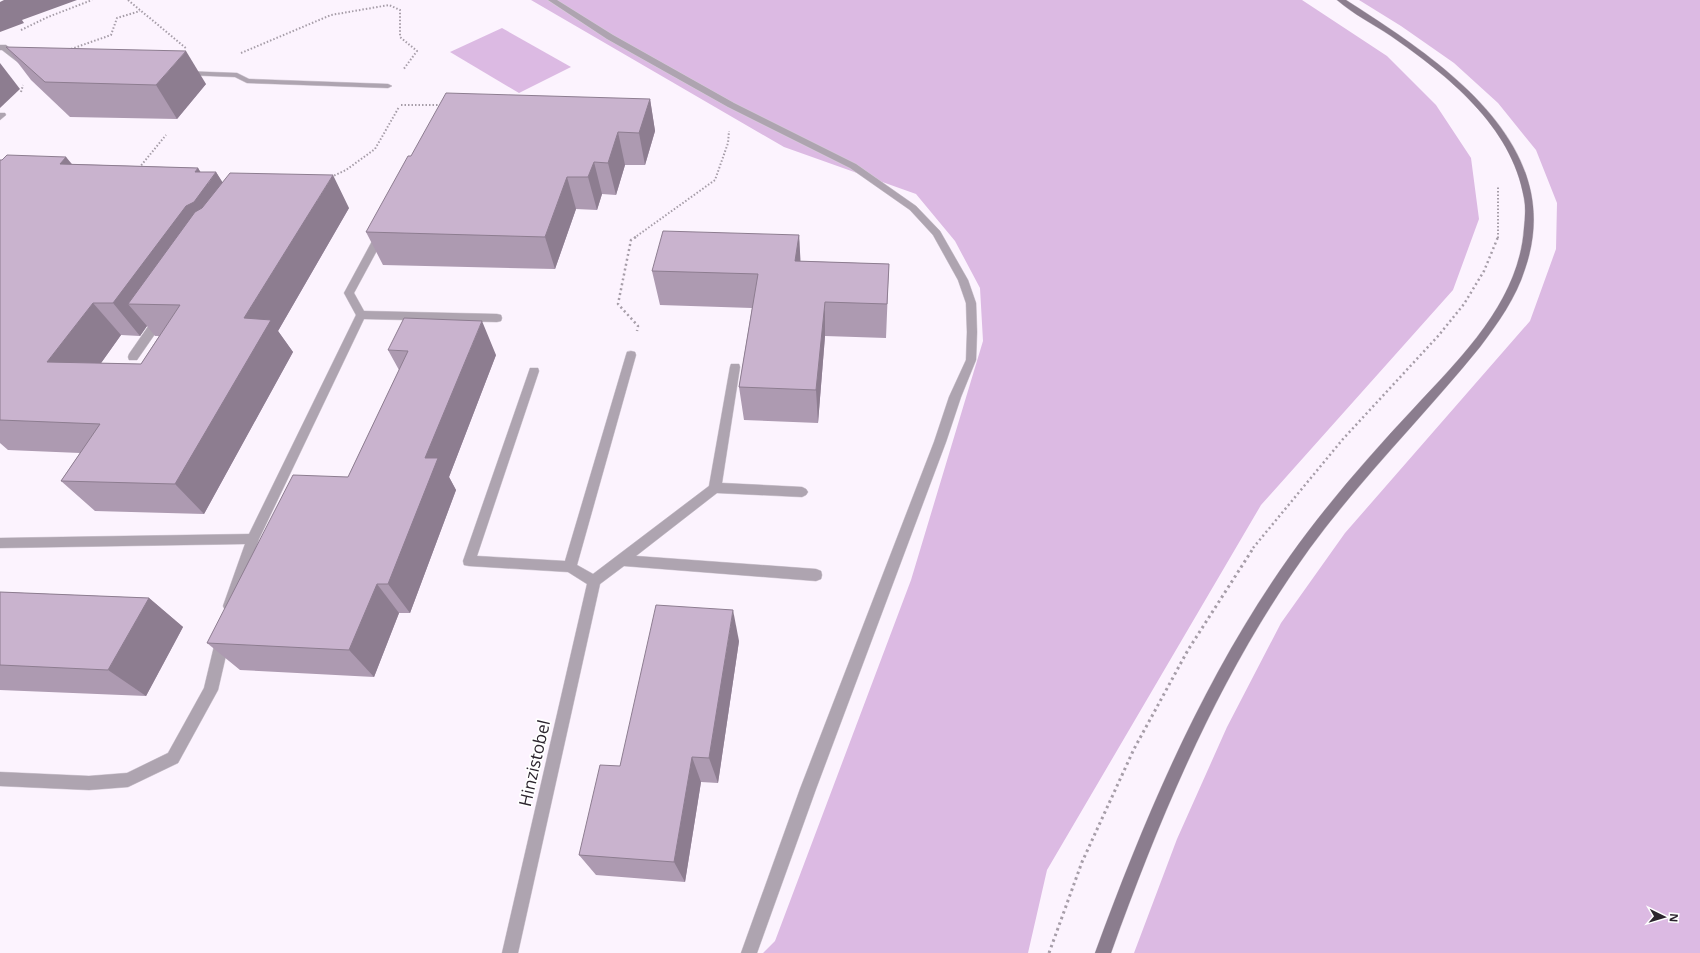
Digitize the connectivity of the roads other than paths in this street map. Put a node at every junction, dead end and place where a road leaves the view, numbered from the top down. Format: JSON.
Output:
{"nodes":[{"id":1,"x":552,"y":0,"type":"edge"},
{"id":2,"x":1341,"y":0,"type":"edge"},
{"id":3,"x":2,"y":48,"type":"edge"},
{"id":4,"x":30,"y":68,"type":"edge"},
{"id":5,"x":174,"y":73,"type":"edge"},
{"id":6,"x":388,"y":86,"type":"road end"},
{"id":7,"x":386,"y":223,"type":"edge"},
{"id":8,"x":163,"y":313,"type":"edge"},
{"id":9,"x":361,"y":315,"type":"junction"},
{"id":10,"x":497,"y":318,"type":"dead end"},
{"id":11,"x":630,"y":355,"type":"road end"},
{"id":12,"x":133,"y":357,"type":"dead end"},
{"id":13,"x":736,"y":367,"type":"dead end"},
{"id":14,"x":534,"y":371,"type":"dead end"},
{"id":15,"x":715,"y":488,"type":"junction"},
{"id":16,"x":802,"y":492,"type":"dead end"},
{"id":17,"x":253,"y":539,"type":"junction"},
{"id":18,"x":0,"y":543,"type":"edge"},
{"id":19,"x":621,"y":560,"type":"junction"},
{"id":20,"x":570,"y":566,"type":"junction"},
{"id":21,"x":816,"y":575,"type":"dead end"},
{"id":22,"x":594,"y":581,"type":"junction"},
{"id":23,"x":0,"y":779,"type":"edge"},
{"id":24,"x":510,"y":953,"type":"edge"},
{"id":25,"x":749,"y":953,"type":"edge"},
{"id":26,"x":1103,"y":953,"type":"edge"}],
"edges":[{"from":1,"to":25,"type":"lane"},
{"from":2,"to":26,"type":"street"},
{"from":3,"to":4,"type":"lane"},
{"from":5,"to":6,"type":"lane"},
{"from":7,"to":9,"type":"lane"},
{"from":8,"to":12,"type":"lane"},
{"from":9,"to":10,"type":"lane"},
{"from":9,"to":17,"type":"lane"},
{"from":11,"to":20,"type":"lane"},
{"from":13,"to":15,"type":"lane"},
{"from":14,"to":20,"type":"lane"},
{"from":15,"to":16,"type":"lane"},
{"from":15,"to":19,"type":"lane"},
{"from":17,"to":18,"type":"lane"},
{"from":17,"to":23,"type":"lane"},
{"from":19,"to":21,"type":"lane"},
{"from":19,"to":22,"type":"lane"},
{"from":20,"to":22,"type":"lane"},
{"from":22,"to":24,"type":"lane","name":"Hinzistobel"}]}
